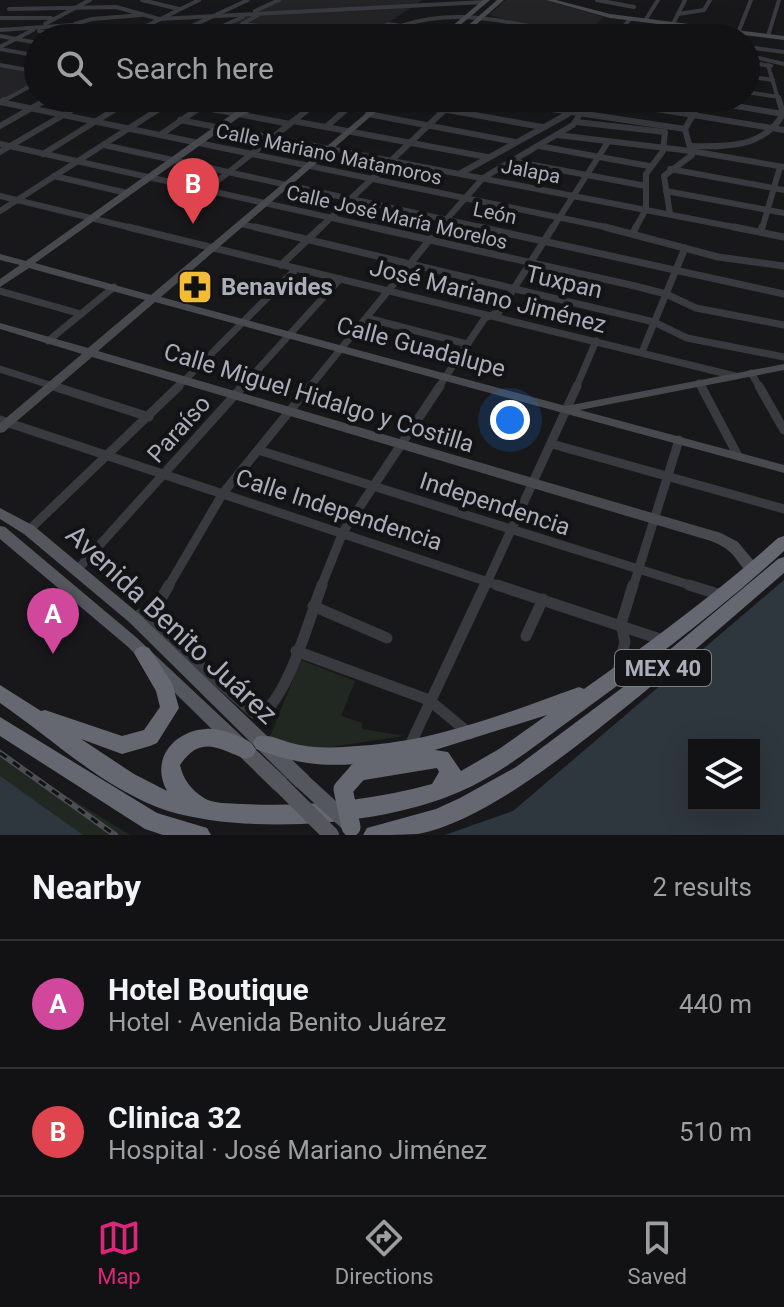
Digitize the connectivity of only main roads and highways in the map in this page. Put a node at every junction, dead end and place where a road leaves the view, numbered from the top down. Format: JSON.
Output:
{"nodes":[{"id":1,"x":0,"y":513,"type":"edge"},
{"id":2,"x":0,"y":531,"type":"edge"},
{"id":3,"x":784,"y":542,"type":"edge"},
{"id":4,"x":784,"y":563,"type":"edge"},
{"id":5,"x":108,"y":621,"type":"junction"},
{"id":6,"x":138,"y":621,"type":"junction"},
{"id":7,"x":143,"y":653,"type":"junction"},
{"id":8,"x":607,"y":683,"type":"junction"},
{"id":9,"x":0,"y":693,"type":"edge"},
{"id":10,"x":29,"y":712,"type":"junction"},
{"id":11,"x":0,"y":726,"type":"edge"},
{"id":12,"x":255,"y":746,"type":"junction"},
{"id":13,"x":438,"y":791,"type":"junction"},
{"id":14,"x":206,"y":812,"type":"junction"},
{"id":15,"x":356,"y":831,"type":"edge"},
{"id":16,"x":200,"y":835,"type":"edge"},
{"id":17,"x":331,"y":835,"type":"edge"},
{"id":18,"x":374,"y":835,"type":"edge"}],
"edges":[{"from":1,"to":6,"type":"main road","name":"Avenida Benito Juárez"},
{"from":2,"to":5,"type":"main road","name":"Avenida Benito Juárez"},
{"from":3,"to":8,"type":"highway","number":"MEX 40"},
{"from":4,"to":18,"type":"highway","number":"MEX 40"},
{"from":5,"to":6,"type":"main road"},
{"from":5,"to":7,"type":"main road","name":"Avenida Benito Juárez"},
{"from":6,"to":12,"type":"main road","name":"Avenida Benito Juárez"},
{"from":7,"to":10,"type":"highway"},
{"from":7,"to":12,"type":"main road","name":"Avenida Benito Juárez"},
{"from":8,"to":12,"type":"highway"},
{"from":8,"to":13,"type":"highway","number":"MEX 40"},
{"from":9,"to":10,"type":"highway","number":"MEX 40"},
{"from":10,"to":14,"type":"highway","number":"MEX 40"},
{"from":11,"to":16,"type":"highway"},
{"from":12,"to":14,"type":"highway"},
{"from":12,"to":15,"type":"main road","name":"Avenida Benito Juárez","bridge":true},
{"from":12,"to":17,"type":"main road","name":"Avenida Benito Juárez","bridge":true},
{"from":13,"to":14,"type":"highway","number":"MEX 40"},
{"from":13,"to":15,"type":"highway","bridge":true}]}
